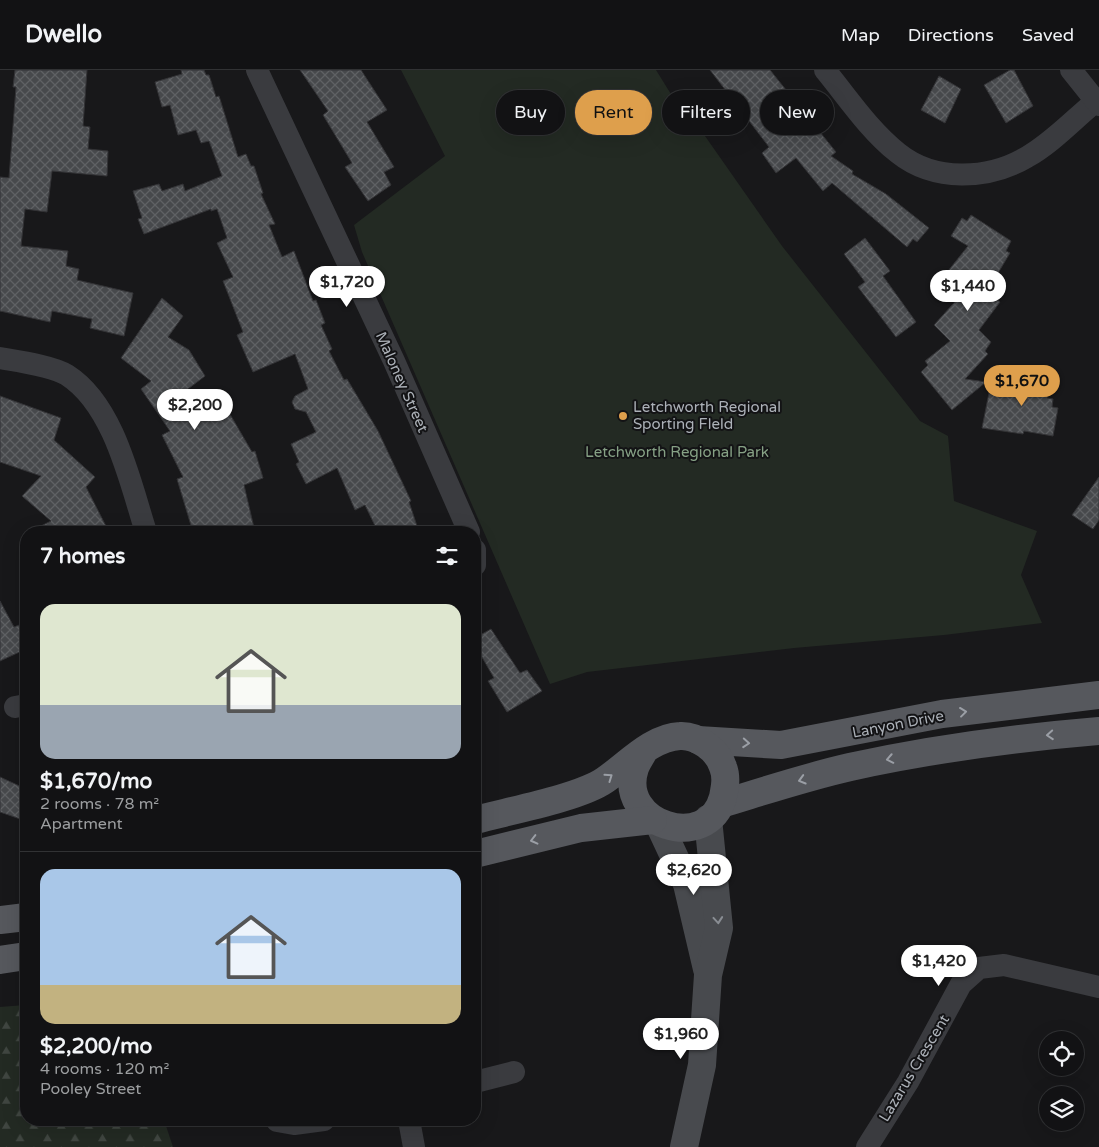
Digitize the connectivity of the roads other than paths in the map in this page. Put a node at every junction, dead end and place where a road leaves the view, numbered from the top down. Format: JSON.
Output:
{"nodes":[{"id":1,"x":257,"y":70,"type":"edge"},
{"id":2,"x":825,"y":70,"type":"edge"},
{"id":3,"x":1071,"y":70,"type":"edge"},
{"id":4,"x":1097,"y":103,"type":"edge"},
{"id":5,"x":0,"y":358,"type":"edge"},
{"id":6,"x":144,"y":526,"type":"edge"},
{"id":7,"x":466,"y":526,"type":"edge"},
{"id":8,"x":1099,"y":695,"type":"edge"},
{"id":9,"x":1099,"y":731,"type":"edge"},
{"id":10,"x":698,"y":740,"type":"junction"},
{"id":11,"x":644,"y":751,"type":"junction"},
{"id":12,"x":715,"y":811,"type":"junction"},
{"id":13,"x":481,"y":818,"type":"edge"},
{"id":14,"x":656,"y":822,"type":"junction"},
{"id":15,"x":481,"y":853,"type":"edge"},
{"id":16,"x":20,"y":918,"type":"edge"},
{"id":17,"x":0,"y":920,"type":"edge"},
{"id":18,"x":20,"y":957,"type":"edge"},
{"id":19,"x":0,"y":960,"type":"edge"},
{"id":20,"x":708,"y":975,"type":"junction"},
{"id":21,"x":1099,"y":987,"type":"edge"},
{"id":22,"x":514,"y":1072,"type":"dead end"},
{"id":23,"x":481,"y":1080,"type":"edge"},
{"id":24,"x":409,"y":1126,"type":"edge"},
{"id":25,"x":414,"y":1147,"type":"edge"},
{"id":26,"x":684,"y":1147,"type":"edge"},
{"id":27,"x":867,"y":1147,"type":"edge"}],
"edges":[{"from":1,"to":7,"type":"street","name":"Maloney Street"},
{"from":2,"to":4,"type":"street"},
{"from":3,"to":4,"type":"street"},
{"from":5,"to":6,"type":"street"},
{"from":10,"to":8,"type":"main road","name":"Lanyon Drive","one_way":true},
{"from":9,"to":12,"type":"main road","one_way":true},
{"from":10,"to":11,"type":"main road"},
{"from":10,"to":12,"type":"main road"},
{"from":13,"to":11,"type":"main road","one_way":true},
{"from":11,"to":14,"type":"main road"},
{"from":12,"to":14,"type":"main road"},
{"from":12,"to":20,"type":"main road","one_way":true},
{"from":14,"to":15,"type":"main road","one_way":true},
{"from":14,"to":20,"type":"main road"},
{"from":16,"to":17,"type":"main road"},
{"from":18,"to":19,"type":"main road"},
{"from":20,"to":26,"type":"main road"},
{"from":21,"to":27,"type":"street","name":"Lazarus Crescent"},
{"from":22,"to":23,"type":"street"},
{"from":24,"to":25,"type":"street"}]}
